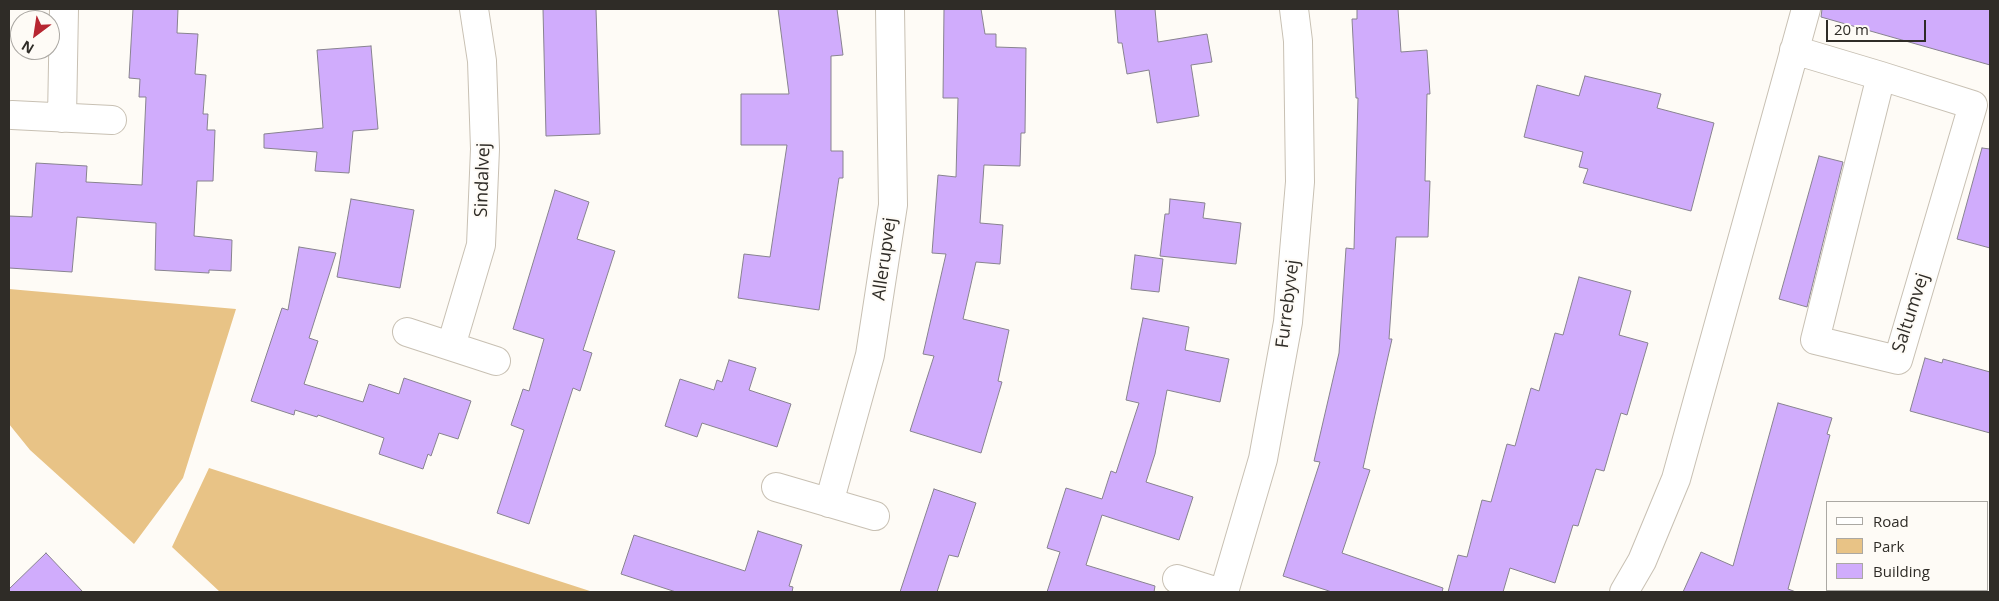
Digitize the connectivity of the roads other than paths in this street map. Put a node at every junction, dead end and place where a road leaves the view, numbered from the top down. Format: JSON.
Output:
{"nodes":[{"id":1,"x":64,"y":9,"type":"edge"},
{"id":2,"x":474,"y":9,"type":"edge"},
{"id":3,"x":890,"y":9,"type":"edge"},
{"id":4,"x":1294,"y":9,"type":"edge"},
{"id":5,"x":1806,"y":9,"type":"edge"},
{"id":6,"x":1794,"y":50,"type":"junction"},
{"id":7,"x":1881,"y":76,"type":"junction"},
{"id":8,"x":12,"y":115,"type":"dead end"},
{"id":9,"x":62,"y":118,"type":"junction"},
{"id":10,"x":112,"y":120,"type":"dead end"},
{"id":11,"x":407,"y":332,"type":"dead end"},
{"id":12,"x":451,"y":346,"type":"junction"},
{"id":13,"x":496,"y":361,"type":"dead end"},
{"id":14,"x":776,"y":487,"type":"dead end"},
{"id":15,"x":829,"y":503,"type":"junction"},
{"id":16,"x":875,"y":516,"type":"dead end"},
{"id":17,"x":1177,"y":579,"type":"dead end"},
{"id":18,"x":1218,"y":592,"type":"edge"},
{"id":19,"x":1224,"y":592,"type":"edge"},
{"id":20,"x":1624,"y":592,"type":"edge"}],
"edges":[{"from":1,"to":9,"type":"street"},
{"from":2,"to":12,"type":"street","name":"Sindalvej"},
{"from":3,"to":15,"type":"street","name":"Allerupvej"},
{"from":4,"to":19,"type":"street","name":"Furrebyvej"},
{"from":5,"to":6,"type":"street"},
{"from":6,"to":7,"type":"street","name":"Saltumvej"},
{"from":6,"to":20,"type":"street"},
{"from":7,"to":7,"type":"street","name":"Saltumvej"},
{"from":8,"to":9,"type":"street"},
{"from":9,"to":10,"type":"street"},
{"from":11,"to":12,"type":"street"},
{"from":12,"to":13,"type":"street"},
{"from":14,"to":15,"type":"street"},
{"from":15,"to":16,"type":"street"},
{"from":17,"to":18,"type":"street"}]}
